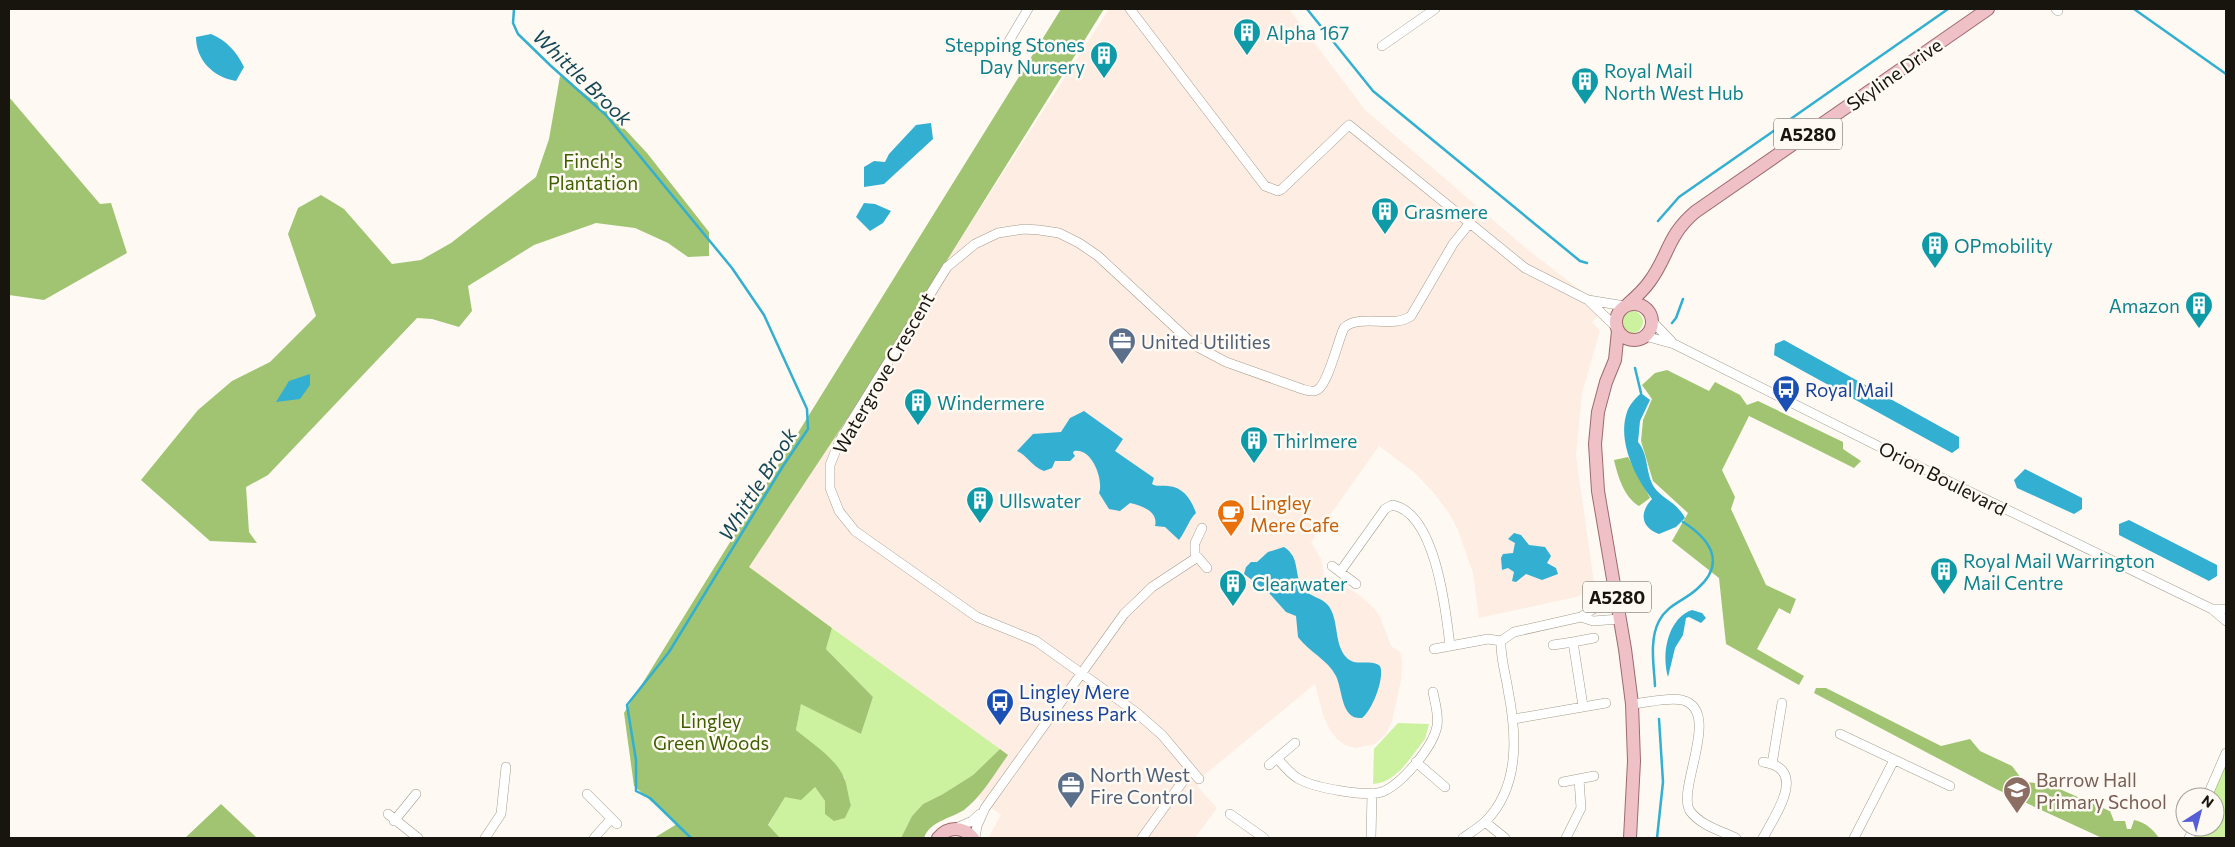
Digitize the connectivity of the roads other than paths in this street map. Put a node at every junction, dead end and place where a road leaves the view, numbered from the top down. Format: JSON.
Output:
{"nodes":[{"id":1,"x":1028,"y":9,"type":"edge"},
{"id":2,"x":1130,"y":9,"type":"edge"},
{"id":3,"x":1435,"y":9,"type":"edge"},
{"id":4,"x":1988,"y":9,"type":"edge"},
{"id":5,"x":1006,"y":46,"type":"dead end"},
{"id":6,"x":1382,"y":46,"type":"dead end"},
{"id":7,"x":1469,"y":224,"type":"junction"},
{"id":8,"x":1651,"y":280,"type":"junction"},
{"id":9,"x":1588,"y":300,"type":"junction"},
{"id":10,"x":1626,"y":305,"type":"junction"},
{"id":11,"x":1651,"y":317,"type":"junction"},
{"id":12,"x":1617,"y":329,"type":"junction"},
{"id":13,"x":1640,"y":338,"type":"junction"},
{"id":14,"x":1674,"y":344,"type":"junction"},
{"id":15,"x":1615,"y":360,"type":"junction"},
{"id":16,"x":1202,"y":528,"type":"dead end"},
{"id":17,"x":1196,"y":558,"type":"junction"},
{"id":18,"x":1332,"y":566,"type":"dead end"},
{"id":19,"x":1207,"y":568,"type":"dead end"},
{"id":20,"x":1340,"y":572,"type":"junction"},
{"id":21,"x":1356,"y":584,"type":"dead end"},
{"id":22,"x":1618,"y":602,"type":"junction"},
{"id":23,"x":2212,"y":609,"type":"junction"},
{"id":24,"x":2226,"y":609,"type":"edge"},
{"id":25,"x":1581,"y":617,"type":"junction"},
{"id":26,"x":1620,"y":619,"type":"junction"},
{"id":27,"x":2226,"y":621,"type":"edge"},
{"id":28,"x":1594,"y":638,"type":"dead end"},
{"id":29,"x":1501,"y":641,"type":"junction"},
{"id":30,"x":1572,"y":642,"type":"junction"},
{"id":31,"x":1554,"y":645,"type":"dead end"},
{"id":32,"x":1450,"y":646,"type":"junction"},
{"id":33,"x":1434,"y":649,"type":"dead end"},
{"id":34,"x":1080,"y":673,"type":"junction"},
{"id":35,"x":1433,"y":692,"type":"dead end"},
{"id":36,"x":1606,"y":703,"type":"dead end"},
{"id":37,"x":1782,"y":703,"type":"dead end"},
{"id":38,"x":1632,"y":704,"type":"junction"},
{"id":39,"x":1582,"y":706,"type":"junction"},
{"id":40,"x":1514,"y":719,"type":"junction"},
{"id":41,"x":1840,"y":734,"type":"dead end"},
{"id":42,"x":1295,"y":743,"type":"dead end"},
{"id":43,"x":2226,"y":753,"type":"edge"},
{"id":44,"x":1278,"y":758,"type":"junction"},
{"id":45,"x":1894,"y":760,"type":"junction"},
{"id":46,"x":1416,"y":762,"type":"junction"},
{"id":47,"x":1269,"y":765,"type":"dead end"},
{"id":48,"x":506,"y":766,"type":"dead end"},
{"id":49,"x":1191,"y":770,"type":"junction"},
{"id":50,"x":1594,"y":776,"type":"dead end"},
{"id":51,"x":1199,"y":779,"type":"dead end"},
{"id":52,"x":1579,"y":779,"type":"junction"},
{"id":53,"x":1563,"y":782,"type":"dead end"},
{"id":54,"x":1950,"y":786,"type":"dead end"},
{"id":55,"x":1445,"y":787,"type":"dead end"},
{"id":56,"x":2211,"y":787,"type":"edge"},
{"id":57,"x":1372,"y":793,"type":"junction"},
{"id":58,"x":416,"y":794,"type":"dead end"},
{"id":59,"x":587,"y":794,"type":"dead end"},
{"id":60,"x":985,"y":808,"type":"junction"},
{"id":61,"x":1230,"y":814,"type":"dead end"},
{"id":62,"x":1485,"y":822,"type":"junction"},
{"id":63,"x":956,"y":828,"type":"junction"},
{"id":64,"x":1250,"y":830,"type":"junction"},
{"id":65,"x":418,"y":838,"type":"edge"},
{"id":66,"x":485,"y":838,"type":"edge"},
{"id":67,"x":594,"y":838,"type":"edge"},
{"id":68,"x":938,"y":838,"type":"edge"},
{"id":69,"x":974,"y":838,"type":"edge"},
{"id":70,"x":1142,"y":838,"type":"edge"},
{"id":71,"x":1244,"y":838,"type":"edge"},
{"id":72,"x":1264,"y":838,"type":"edge"},
{"id":73,"x":1370,"y":838,"type":"edge"},
{"id":74,"x":1463,"y":838,"type":"edge"},
{"id":75,"x":1505,"y":838,"type":"edge"},
{"id":76,"x":1566,"y":838,"type":"edge"},
{"id":77,"x":1630,"y":838,"type":"edge"},
{"id":78,"x":1736,"y":838,"type":"edge"},
{"id":79,"x":1763,"y":838,"type":"edge"},
{"id":80,"x":1854,"y":838,"type":"edge"}],
"edges":[{"from":1,"to":5,"type":"street"},
{"from":2,"to":7,"type":"street"},
{"from":3,"to":6,"type":"street"},
{"from":4,"to":8,"type":"main road","name":"Skyline Drive","number":"A5280"},
{"from":7,"to":9,"type":"street"},
{"from":7,"to":34,"type":"street","name":"Watergrove Crescent"},
{"from":8,"to":10,"type":"main road","name":"Skyline Drive","number":"A5280"},
{"from":8,"to":11,"type":"main road","name":"Skyline Drive","number":"A5280"},
{"from":9,"to":10,"type":"street"},
{"from":9,"to":12,"type":"street"},
{"from":10,"to":11,"type":"main road"},
{"from":10,"to":12,"type":"main road","number":"A5280"},
{"from":11,"to":13,"type":"main road","number":"A5280"},
{"from":11,"to":14,"type":"street","name":"Orion Boulevard"},
{"from":12,"to":13,"type":"main road"},
{"from":12,"to":15,"type":"main road","number":"A5280"},
{"from":13,"to":14,"type":"street","name":"Orion Boulevard"},
{"from":13,"to":15,"type":"main road","number":"A5280"},
{"from":14,"to":23,"type":"street","name":"Orion Boulevard"},
{"from":15,"to":22,"type":"main road","number":"A5280"},
{"from":16,"to":17,"type":"street"},
{"from":17,"to":19,"type":"street"},
{"from":17,"to":34,"type":"street"},
{"from":18,"to":20,"type":"street"},
{"from":20,"to":21,"type":"street"},
{"from":20,"to":32,"type":"street"},
{"from":22,"to":25,"type":"street"},
{"from":22,"to":26,"type":"main road","number":"A5280"},
{"from":23,"to":24,"type":"street","name":"Orion Boulevard"},
{"from":23,"to":27,"type":"street","name":"Orion Boulevard"},
{"from":25,"to":26,"type":"street"},
{"from":25,"to":29,"type":"street"},
{"from":26,"to":38,"type":"main road","number":"A5280"},
{"from":28,"to":30,"type":"street"},
{"from":29,"to":32,"type":"street"},
{"from":29,"to":40,"type":"street"},
{"from":30,"to":31,"type":"street"},
{"from":30,"to":39,"type":"street"},
{"from":32,"to":33,"type":"street"},
{"from":34,"to":49,"type":"street","name":"Watergrove Crescent"},
{"from":34,"to":60,"type":"street"},
{"from":35,"to":46,"type":"street"},
{"from":36,"to":39,"type":"street"},
{"from":37,"to":79,"type":"street"},
{"from":38,"to":77,"type":"main road","number":"A5280"},
{"from":38,"to":78,"type":"street"},
{"from":39,"to":40,"type":"street"},
{"from":40,"to":62,"type":"street"},
{"from":41,"to":45,"type":"street"},
{"from":42,"to":44,"type":"street"},
{"from":43,"to":56,"type":"street"},
{"from":44,"to":47,"type":"street"},
{"from":44,"to":57,"type":"street"},
{"from":45,"to":54,"type":"street"},
{"from":45,"to":80,"type":"street"},
{"from":46,"to":55,"type":"street"},
{"from":46,"to":57,"type":"street"},
{"from":48,"to":66,"type":"street"},
{"from":49,"to":51,"type":"street","name":"Watergrove Crescent"},
{"from":49,"to":70,"type":"street"},
{"from":50,"to":52,"type":"street"},
{"from":52,"to":53,"type":"street"},
{"from":52,"to":76,"type":"street"},
{"from":57,"to":73,"type":"street"},
{"from":58,"to":65,"type":"street"},
{"from":59,"to":67,"type":"street"},
{"from":60,"to":63,"type":"street"},
{"from":60,"to":69,"type":"street"},
{"from":61,"to":64,"type":"street"},
{"from":62,"to":74,"type":"street"},
{"from":62,"to":75,"type":"street"},
{"from":63,"to":68,"type":"main road"},
{"from":63,"to":69,"type":"main road"},
{"from":64,"to":71,"type":"street"},
{"from":64,"to":72,"type":"street"}]}
